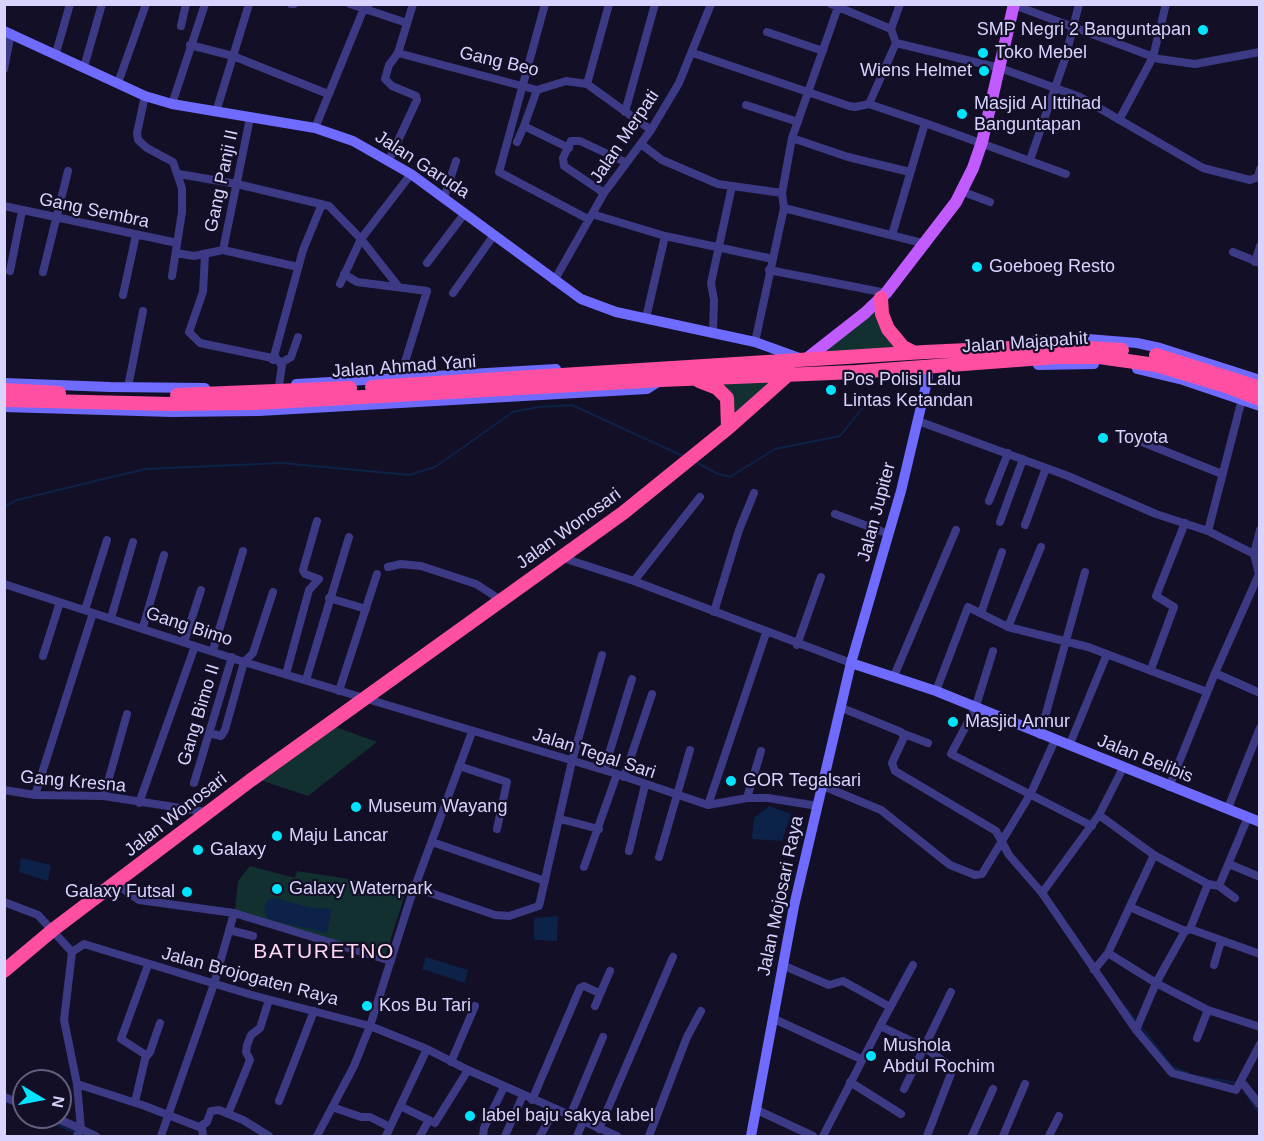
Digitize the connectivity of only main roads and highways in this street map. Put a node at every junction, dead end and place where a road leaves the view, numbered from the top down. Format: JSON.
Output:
{"nodes":[{"id":1,"x":1014,"y":5,"type":"edge"},
{"id":2,"x":884,"y":296,"type":"junction"},
{"id":3,"x":913,"y":352,"type":"junction"},
{"id":4,"x":805,"y":360,"type":"junction"},
{"id":5,"x":658,"y":374,"type":"junction"},
{"id":6,"x":788,"y":375,"type":"junction"},
{"id":7,"x":694,"y":379,"type":"junction"},
{"id":8,"x":1260,"y":388,"type":"edge"},
{"id":9,"x":4,"y":390,"type":"edge"},
{"id":10,"x":1260,"y":399,"type":"edge"},
{"id":11,"x":4,"y":400,"type":"edge"},
{"id":12,"x":728,"y":428,"type":"junction"},
{"id":13,"x":7,"y":966,"type":"edge"}],
"edges":[{"from":1,"to":2,"type":"main road","name":"Jalan Wonosari"},
{"from":2,"to":3,"type":"highway"},
{"from":2,"to":4,"type":"main road","name":"Jalan Wonosari"},
{"from":3,"to":4,"type":"highway","name":"Jalan Majapahit"},
{"from":3,"to":8,"type":"highway","name":"Jalan Majapahit"},
{"from":4,"to":5,"type":"highway","name":"Jalan Ahmad Yani"},
{"from":4,"to":6,"type":"highway","name":"Jalan Wonosari"},
{"from":5,"to":7,"type":"highway","name":"Jalan Ahmad Yani"},
{"from":5,"to":9,"type":"highway","name":"Jalan Ahmad Yani"},
{"from":5,"to":11,"type":"highway","name":"Jalan Ahmad Yani"},
{"from":6,"to":7,"type":"highway","name":"Jalan Ahmad Yani"},
{"from":6,"to":10,"type":"highway","name":"Jalan Majapahit"},
{"from":6,"to":12,"type":"highway","name":"Jalan Wonosari"},
{"from":7,"to":12,"type":"highway"},
{"from":12,"to":13,"type":"highway","name":"Jalan Wonosari"}]}
